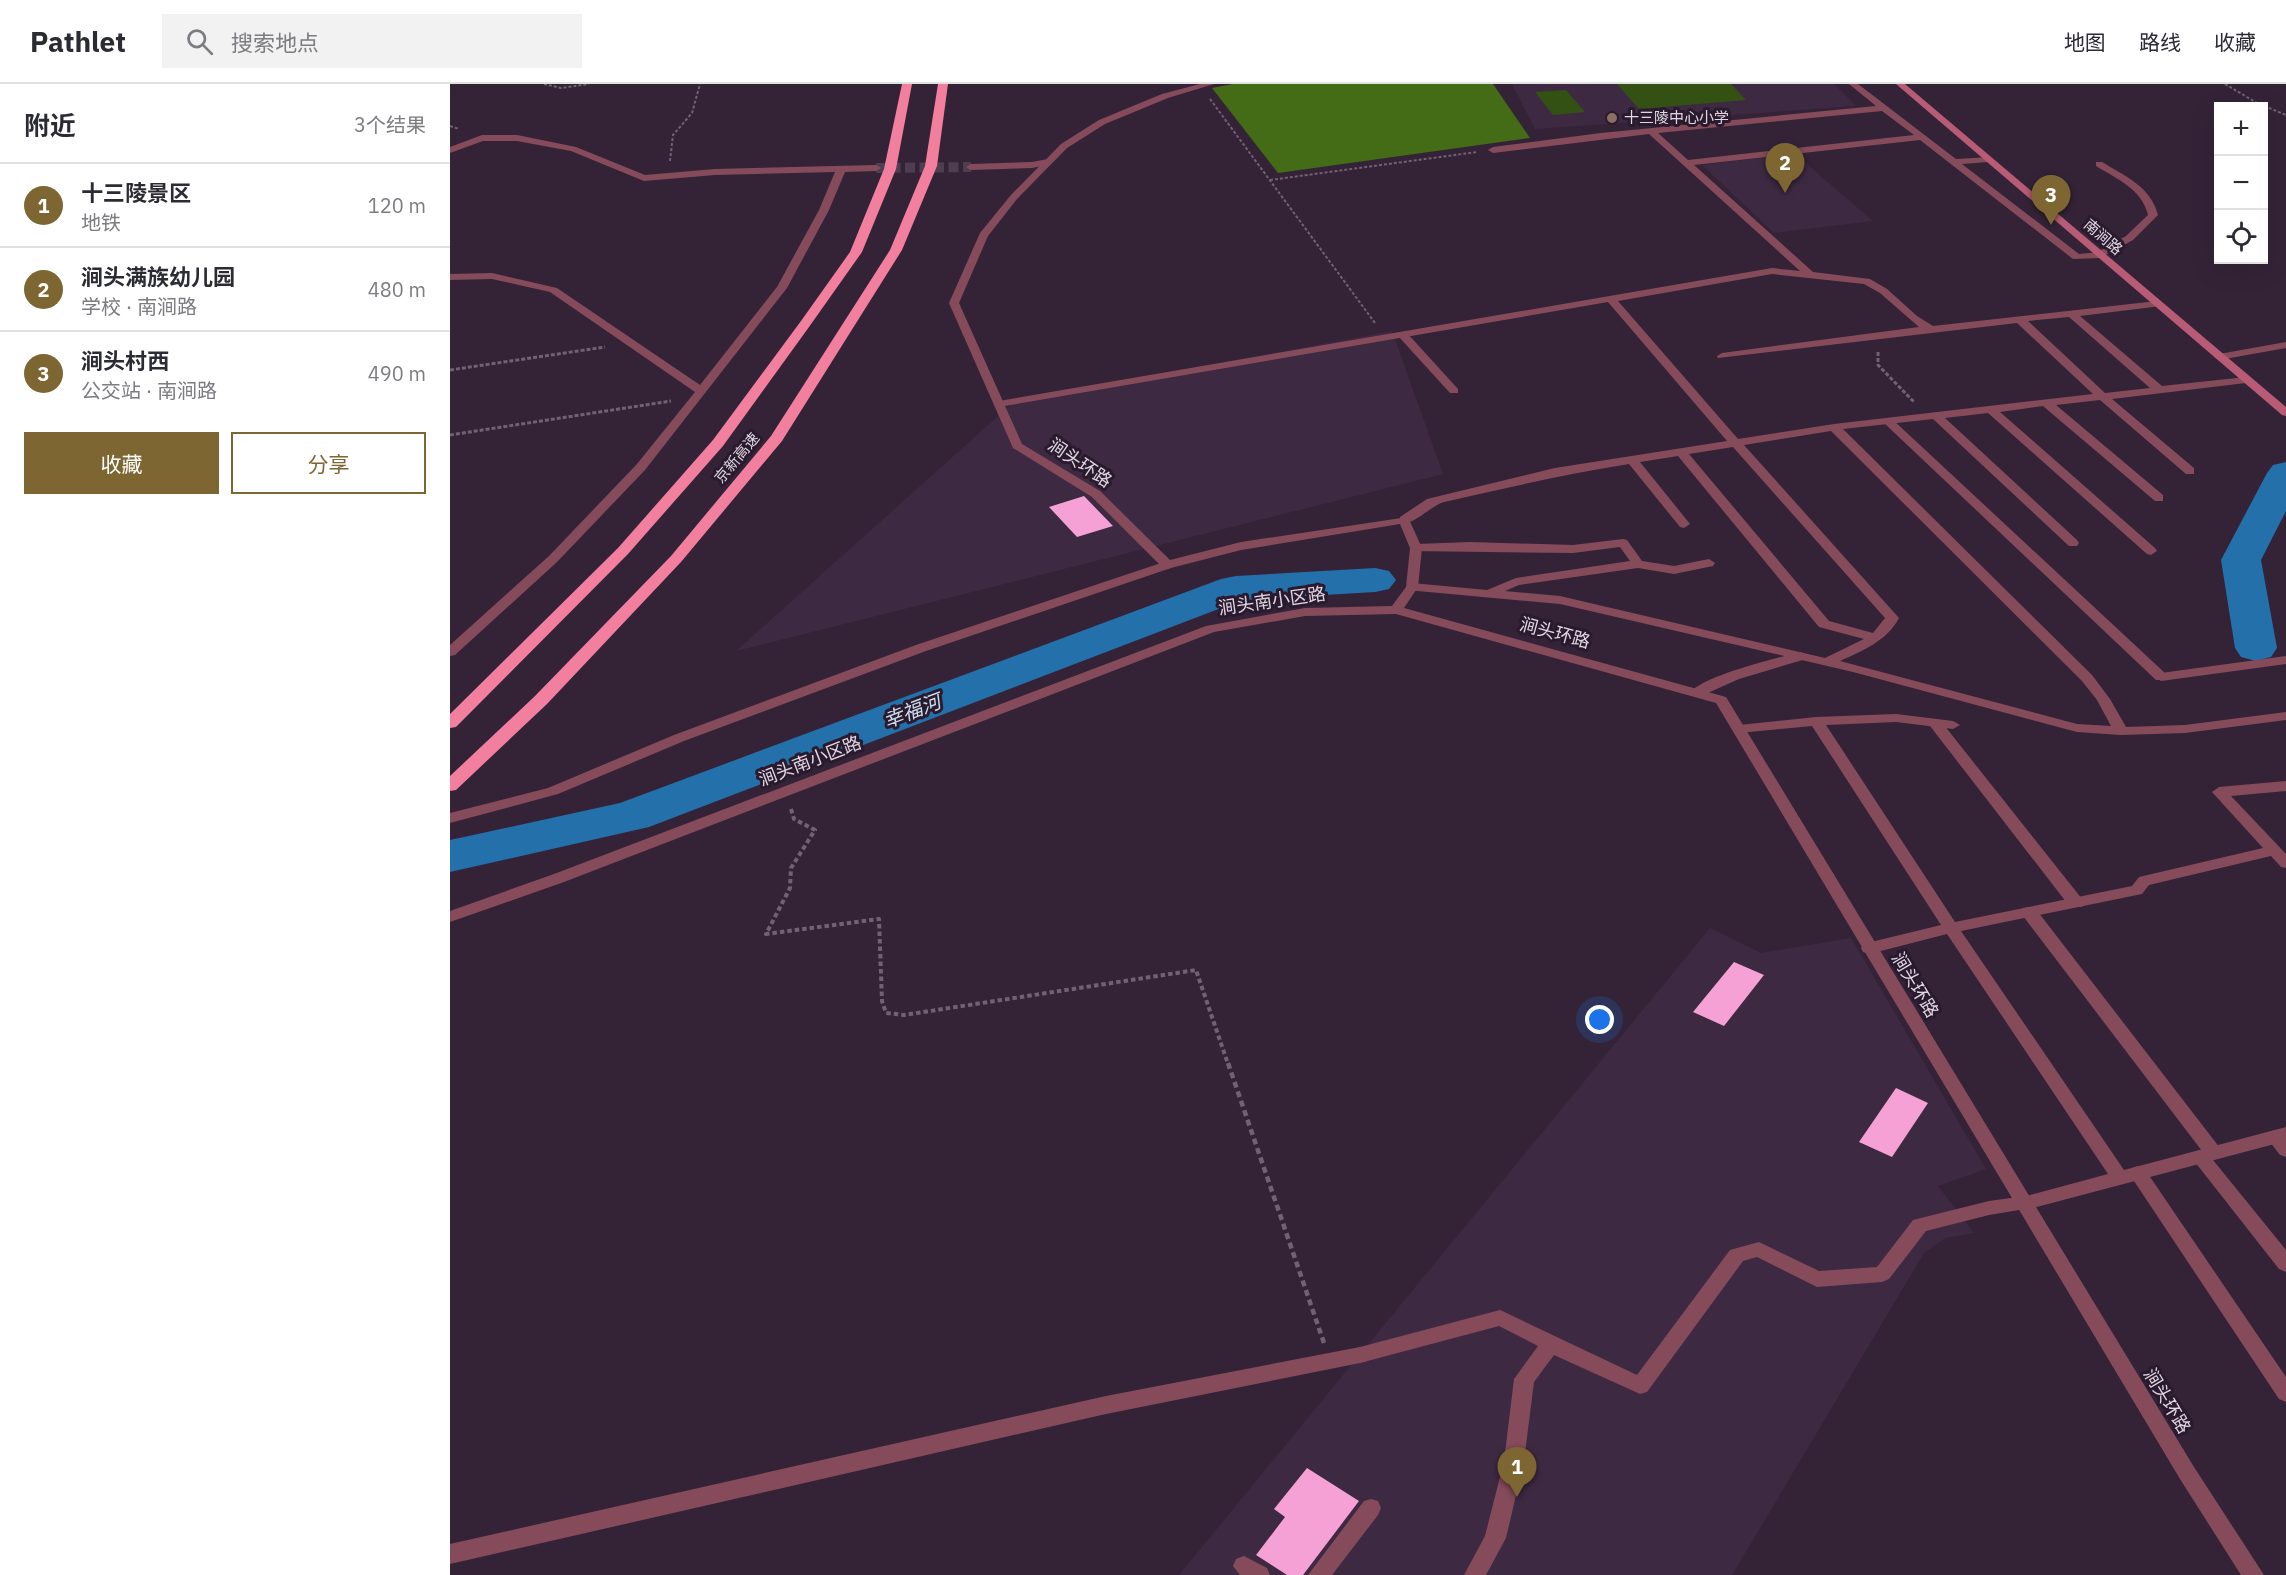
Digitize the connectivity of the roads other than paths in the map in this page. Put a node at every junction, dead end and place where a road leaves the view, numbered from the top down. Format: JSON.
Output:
{"nodes":[{"id":1,"x":907,"y":84,"type":"edge"},
{"id":2,"x":943,"y":84,"type":"edge"},
{"id":3,"x":1853,"y":84,"type":"edge"},
{"id":4,"x":1900,"y":84,"type":"edge"},
{"id":5,"x":1205,"y":85,"type":"edge"},
{"id":6,"x":1885,"y":108,"type":"junction"},
{"id":7,"x":1651,"y":131,"type":"junction"},
{"id":8,"x":1923,"y":138,"type":"junction"},
{"id":9,"x":450,"y":150,"type":"edge"},
{"id":10,"x":1493,"y":150,"type":"road end"},
{"id":11,"x":1988,"y":159,"type":"junction"},
{"id":12,"x":1048,"y":162,"type":"junction"},
{"id":13,"x":1955,"y":162,"type":"junction"},
{"id":14,"x":1686,"y":163,"type":"junction"},
{"id":15,"x":2099,"y":164,"type":"dead end"},
{"id":16,"x":970,"y":167,"type":"tunnel mouth"},
{"id":17,"x":876,"y":168,"type":"tunnel mouth"},
{"id":18,"x":841,"y":169,"type":"junction"},
{"id":19,"x":2100,"y":255,"type":"junction"},
{"id":20,"x":1810,"y":274,"type":"junction"},
{"id":21,"x":450,"y":278,"type":"edge"},
{"id":22,"x":1610,"y":298,"type":"junction"},
{"id":23,"x":2157,"y":304,"type":"junction"},
{"id":24,"x":2072,"y":314,"type":"junction"},
{"id":25,"x":2020,"y":320,"type":"junction"},
{"id":26,"x":1931,"y":329,"type":"junction"},
{"id":27,"x":1403,"y":335,"type":"junction"},
{"id":28,"x":2286,"y":345,"type":"edge"},
{"id":29,"x":1722,"y":356,"type":"dead end"},
{"id":30,"x":2219,"y":357,"type":"junction"},
{"id":31,"x":2246,"y":380,"type":"junction"},
{"id":32,"x":2158,"y":389,"type":"junction"},
{"id":33,"x":700,"y":391,"type":"junction"},
{"id":34,"x":1454,"y":391,"type":"dead end"},
{"id":35,"x":2101,"y":395,"type":"junction"},
{"id":36,"x":2045,"y":402,"type":"junction"},
{"id":37,"x":999,"y":404,"type":"junction"},
{"id":38,"x":1990,"y":408,"type":"junction"},
{"id":39,"x":2286,"y":413,"type":"edge"},
{"id":40,"x":1931,"y":416,"type":"junction"},
{"id":41,"x":1888,"y":421,"type":"junction"},
{"id":42,"x":1834,"y":427,"type":"junction"},
{"id":43,"x":1736,"y":442,"type":"junction"},
{"id":44,"x":1680,"y":451,"type":"junction"},
{"id":45,"x":1631,"y":459,"type":"junction"},
{"id":46,"x":2190,"y":471,"type":"dead end"},
{"id":47,"x":2159,"y":498,"type":"dead end"},
{"id":48,"x":1404,"y":520,"type":"junction"},
{"id":49,"x":1684,"y":524,"type":"dead end"},
{"id":50,"x":2073,"y":543,"type":"dead end"},
{"id":51,"x":1416,"y":548,"type":"junction"},
{"id":52,"x":2151,"y":551,"type":"dead end"},
{"id":53,"x":1708,"y":563,"type":"dead end"},
{"id":54,"x":1638,"y":564,"type":"junction"},
{"id":55,"x":1167,"y":565,"type":"junction"},
{"id":56,"x":1412,"y":587,"type":"junction"},
{"id":57,"x":1487,"y":594,"type":"junction"},
{"id":58,"x":1395,"y":610,"type":"junction"},
{"id":59,"x":1874,"y":637,"type":"junction"},
{"id":60,"x":450,"y":652,"type":"edge"},
{"id":61,"x":1801,"y":656,"type":"junction"},
{"id":62,"x":2286,"y":660,"type":"edge"},
{"id":63,"x":1827,"y":662,"type":"junction"},
{"id":64,"x":1696,"y":693,"type":"junction"},
{"id":65,"x":2286,"y":716,"type":"edge"},
{"id":66,"x":1816,"y":721,"type":"junction"},
{"id":67,"x":450,"y":723,"type":"edge"},
{"id":68,"x":1935,"y":723,"type":"junction"},
{"id":69,"x":1953,"y":725,"type":"dead end"},
{"id":70,"x":1739,"y":729,"type":"junction"},
{"id":71,"x":2121,"y":730,"type":"junction"},
{"id":72,"x":455,"y":781,"type":"edge"},
{"id":73,"x":2286,"y":786,"type":"edge"},
{"id":74,"x":450,"y":818,"type":"edge"},
{"id":75,"x":2274,"y":850,"type":"junction"},
{"id":76,"x":2286,"y":863,"type":"edge"},
{"id":77,"x":2076,"y":903,"type":"junction"},
{"id":78,"x":2029,"y":912,"type":"junction"},
{"id":79,"x":450,"y":917,"type":"edge"},
{"id":80,"x":1951,"y":928,"type":"junction"},
{"id":81,"x":1869,"y":948,"type":"junction"},
{"id":82,"x":2282,"y":1140,"type":"edge"},
{"id":83,"x":2207,"y":1155,"type":"junction"},
{"id":84,"x":2129,"y":1175,"type":"junction"},
{"id":85,"x":2025,"y":1203,"type":"junction"},
{"id":86,"x":2286,"y":1264,"type":"edge"},
{"id":87,"x":1551,"y":1344,"type":"junction"},
{"id":88,"x":2286,"y":1393,"type":"edge"},
{"id":89,"x":1371,"y":1508,"type":"dead end"},
{"id":90,"x":450,"y":1554,"type":"edge"},
{"id":91,"x":1319,"y":1575,"type":"edge"},
{"id":92,"x":1475,"y":1575,"type":"edge"},
{"id":93,"x":2253,"y":1575,"type":"edge"}],
"edges":[{"from":1,"to":67,"type":"highway","name":"京新高速"},
{"from":2,"to":72,"type":"highway","name":"京新高速"},
{"from":3,"to":6,"type":"street"},
{"from":4,"to":11,"type":"main road","name":"南涧路"},
{"from":5,"to":12,"type":"street","name":"涧头环路"},
{"from":6,"to":7,"type":"street"},
{"from":6,"to":8,"type":"street"},
{"from":7,"to":10,"type":"street"},
{"from":7,"to":14,"type":"street"},
{"from":8,"to":13,"type":"street"},
{"from":8,"to":14,"type":"street"},
{"from":9,"to":18,"type":"street"},
{"from":11,"to":13,"type":"street"},
{"from":11,"to":19,"type":"main road","name":"南涧路"},
{"from":12,"to":16,"type":"street"},
{"from":12,"to":37,"type":"street","name":"涧头环路"},
{"from":13,"to":19,"type":"street"},
{"from":14,"to":20,"type":"street"},
{"from":15,"to":19,"type":"street"},
{"from":17,"to":18,"type":"street"},
{"from":18,"to":33,"type":"street"},
{"from":19,"to":23,"type":"main road","name":"南涧路"},
{"from":20,"to":22,"type":"street"},
{"from":20,"to":26,"type":"street"},
{"from":21,"to":33,"type":"street"},
{"from":22,"to":27,"type":"street"},
{"from":22,"to":43,"type":"street"},
{"from":23,"to":24,"type":"street"},
{"from":23,"to":30,"type":"main road","name":"南涧路"},
{"from":24,"to":25,"type":"street"},
{"from":24,"to":32,"type":"street"},
{"from":25,"to":26,"type":"street"},
{"from":25,"to":35,"type":"street"},
{"from":26,"to":29,"type":"street"},
{"from":27,"to":34,"type":"street"},
{"from":27,"to":37,"type":"street"},
{"from":28,"to":30,"type":"street"},
{"from":30,"to":31,"type":"main road","name":"南涧路"},
{"from":31,"to":32,"type":"street"},
{"from":31,"to":39,"type":"main road","name":"南涧路"},
{"from":32,"to":35,"type":"street"},
{"from":33,"to":60,"type":"street"},
{"from":35,"to":36,"type":"street"},
{"from":35,"to":46,"type":"street"},
{"from":36,"to":38,"type":"street"},
{"from":36,"to":47,"type":"street"},
{"from":37,"to":55,"type":"street","name":"涧头环路"},
{"from":38,"to":40,"type":"street"},
{"from":38,"to":52,"type":"street"},
{"from":40,"to":41,"type":"street"},
{"from":40,"to":50,"type":"street"},
{"from":41,"to":42,"type":"street"},
{"from":41,"to":62,"type":"street"},
{"from":42,"to":43,"type":"street"},
{"from":42,"to":71,"type":"street"},
{"from":43,"to":44,"type":"street"},
{"from":43,"to":59,"type":"street"},
{"from":44,"to":45,"type":"street"},
{"from":44,"to":59,"type":"street"},
{"from":45,"to":48,"type":"street"},
{"from":45,"to":49,"type":"street"},
{"from":48,"to":51,"type":"street"},
{"from":48,"to":55,"type":"street"},
{"from":51,"to":54,"type":"street"},
{"from":51,"to":56,"type":"street"},
{"from":53,"to":54,"type":"street"},
{"from":54,"to":57,"type":"street"},
{"from":55,"to":74,"type":"street"},
{"from":56,"to":57,"type":"street"},
{"from":56,"to":58,"type":"street"},
{"from":57,"to":61,"type":"street"},
{"from":58,"to":64,"type":"street","name":"涧头环路"},
{"from":58,"to":79,"type":"street","name":"涧头南小区路"},
{"from":59,"to":63,"type":"street"},
{"from":61,"to":63,"type":"street"},
{"from":61,"to":64,"type":"street"},
{"from":63,"to":71,"type":"street"},
{"from":64,"to":70,"type":"street","name":"涧头环路"},
{"from":65,"to":71,"type":"street"},
{"from":66,"to":68,"type":"street"},
{"from":66,"to":70,"type":"street"},
{"from":66,"to":80,"type":"street"},
{"from":68,"to":69,"type":"street"},
{"from":68,"to":77,"type":"street"},
{"from":70,"to":81,"type":"street","name":"涧头环路"},
{"from":73,"to":75,"type":"street"},
{"from":75,"to":76,"type":"street"},
{"from":75,"to":77,"type":"street"},
{"from":77,"to":78,"type":"street"},
{"from":78,"to":80,"type":"street"},
{"from":78,"to":83,"type":"street"},
{"from":80,"to":81,"type":"street"},
{"from":80,"to":84,"type":"street"},
{"from":81,"to":85,"type":"street","name":"涧头环路"},
{"from":82,"to":83,"type":"street"},
{"from":83,"to":84,"type":"street"},
{"from":83,"to":86,"type":"street"},
{"from":84,"to":85,"type":"street"},
{"from":84,"to":88,"type":"street"},
{"from":85,"to":87,"type":"street"},
{"from":85,"to":93,"type":"street","name":"涧头环路"},
{"from":87,"to":90,"type":"street"},
{"from":87,"to":92,"type":"street"},
{"from":89,"to":91,"type":"street"}]}
